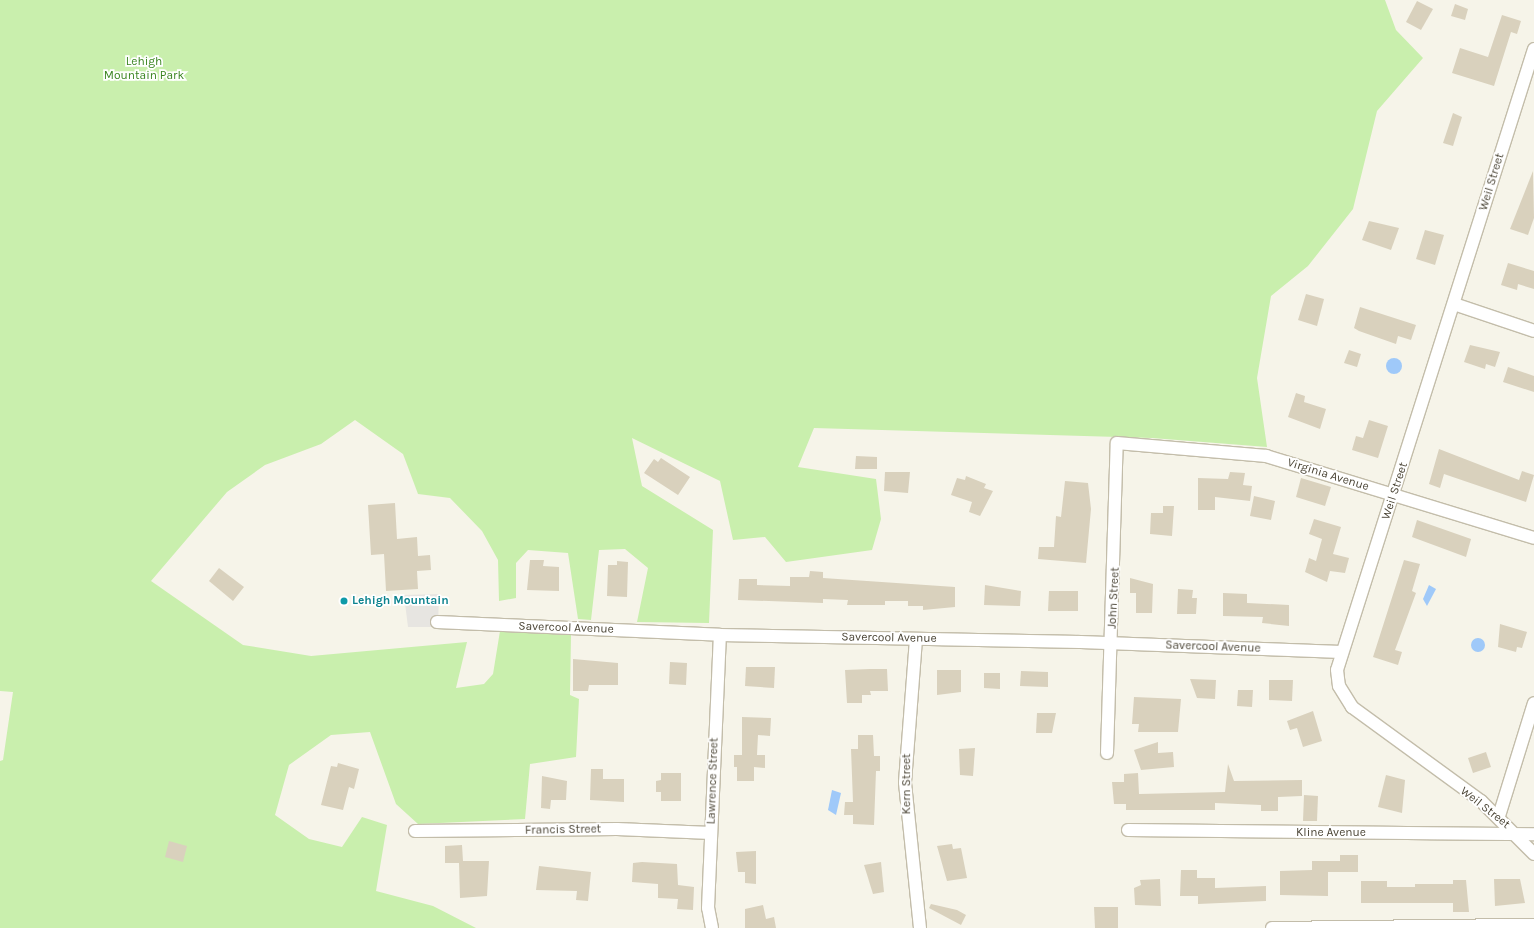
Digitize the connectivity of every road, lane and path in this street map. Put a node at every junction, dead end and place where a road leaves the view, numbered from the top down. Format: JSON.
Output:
{"nodes":[{"id":1,"x":1534,"y":49,"type":"edge"},
{"id":2,"x":1454,"y":304,"type":"junction"},
{"id":3,"x":1534,"y":331,"type":"edge"},
{"id":4,"x":1117,"y":443,"type":"joint"},
{"id":5,"x":1394,"y":494,"type":"junction"},
{"id":6,"x":1534,"y":538,"type":"edge"},
{"id":7,"x":437,"y":622,"type":"dead end"},
{"id":8,"x":720,"y":634,"type":"junction"},
{"id":9,"x":916,"y":639,"type":"junction"},
{"id":10,"x":1112,"y":643,"type":"junction"},
{"id":11,"x":1342,"y":652,"type":"junction"},
{"id":12,"x":1534,"y":703,"type":"edge"},
{"id":13,"x":1107,"y":753,"type":"dead end"},
{"id":14,"x":1499,"y":816,"type":"junction"},
{"id":15,"x":1128,"y":830,"type":"dead end"},
{"id":16,"x":415,"y":831,"type":"dead end"},
{"id":17,"x":711,"y":833,"type":"junction"},
{"id":18,"x":1517,"y":834,"type":"junction"},
{"id":19,"x":1534,"y":834,"type":"edge"},
{"id":20,"x":1534,"y":854,"type":"edge"},
{"id":21,"x":1534,"y":925,"type":"edge"},
{"id":22,"x":712,"y":928,"type":"edge"},
{"id":23,"x":920,"y":928,"type":"edge"},
{"id":24,"x":1272,"y":928,"type":"edge"}],
"edges":[{"from":1,"to":2,"type":"street","name":"Weil Street"},
{"from":2,"to":3,"type":"street"},
{"from":2,"to":5,"type":"street","name":"Weil Street"},
{"from":4,"to":5,"type":"street","name":"Virginia Avenue"},
{"from":4,"to":10,"type":"street","name":"John Street"},
{"from":5,"to":6,"type":"street","name":"Virginia Avenue"},
{"from":5,"to":11,"type":"street","name":"Weil Street"},
{"from":7,"to":8,"type":"street","name":"Savercool Avenue"},
{"from":8,"to":9,"type":"street","name":"Savercool Avenue"},
{"from":8,"to":17,"type":"street","name":"Lawrence Street"},
{"from":9,"to":10,"type":"street","name":"Savercool Avenue"},
{"from":9,"to":23,"type":"street","name":"Kern Street"},
{"from":10,"to":11,"type":"street","name":"Savercool Avenue"},
{"from":10,"to":13,"type":"street","name":"John Street"},
{"from":11,"to":14,"type":"street","name":"Weil Street"},
{"from":12,"to":14,"type":"street"},
{"from":14,"to":18,"type":"street","name":"Weil Street"},
{"from":15,"to":18,"type":"street","name":"Kline Avenue"},
{"from":16,"to":17,"type":"street","name":"Francis Street"},
{"from":17,"to":22,"type":"street","name":"Lawrence Street"},
{"from":18,"to":19,"type":"street","name":"Kline Avenue"},
{"from":18,"to":20,"type":"street","name":"Weil Street"},
{"from":21,"to":24,"type":"street"}]}
